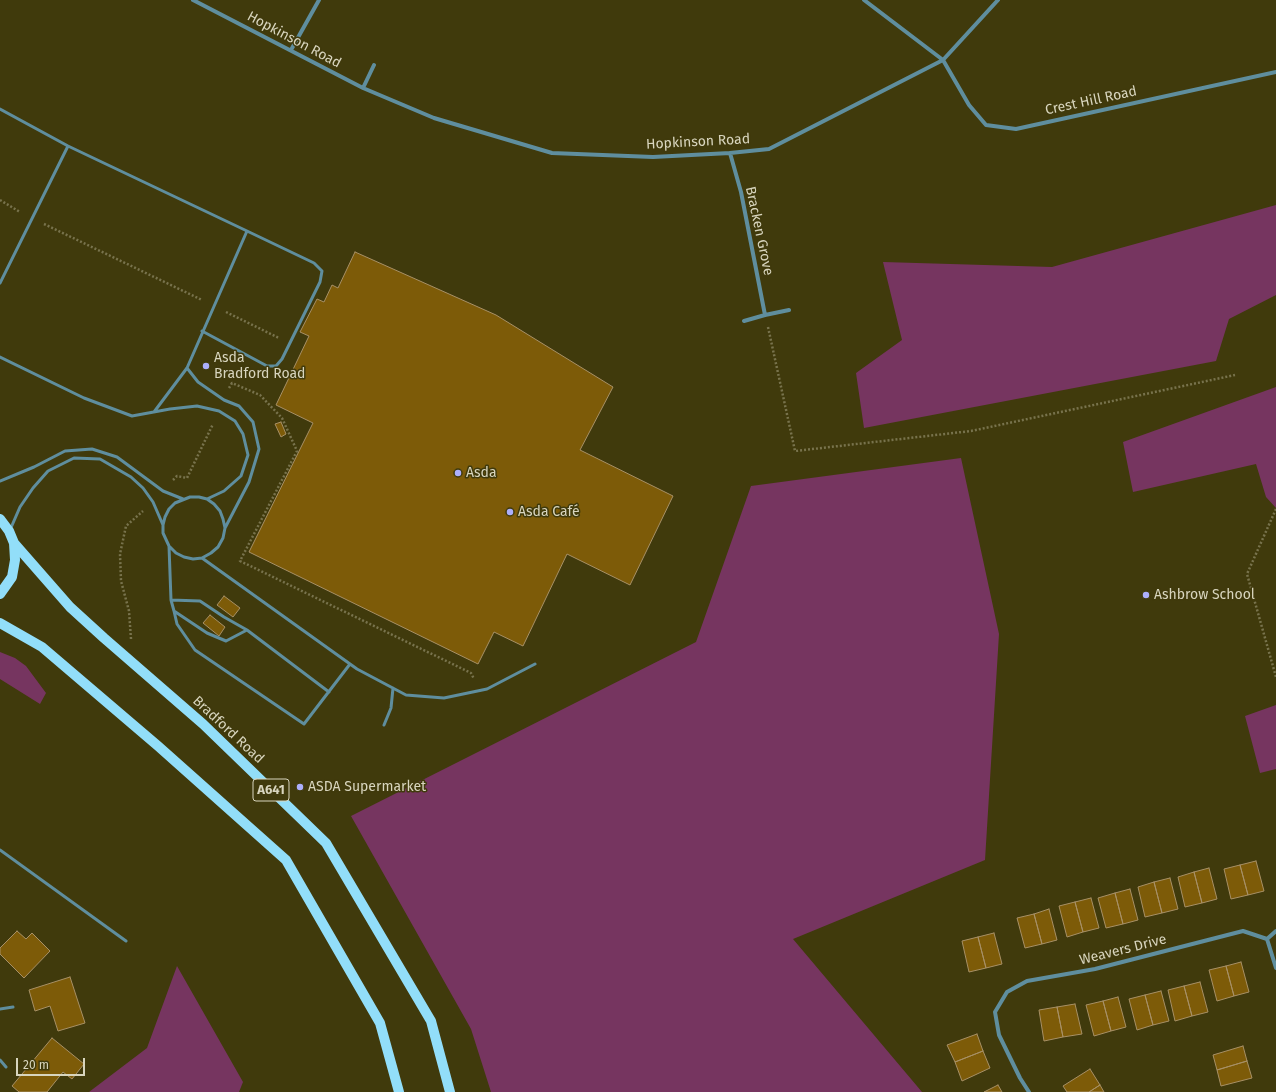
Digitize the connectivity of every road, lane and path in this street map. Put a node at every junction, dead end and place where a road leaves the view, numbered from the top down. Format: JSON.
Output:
{"nodes":[{"id":1,"x":192,"y":0,"type":"edge"},
{"id":2,"x":319,"y":0,"type":"edge"},
{"id":3,"x":864,"y":0,"type":"edge"},
{"id":4,"x":998,"y":0,"type":"edge"},
{"id":5,"x":291,"y":50,"type":"junction"},
{"id":6,"x":943,"y":60,"type":"junction"},
{"id":7,"x":374,"y":65,"type":"dead end"},
{"id":8,"x":1276,"y":72,"type":"edge"},
{"id":9,"x":363,"y":88,"type":"junction"},
{"id":10,"x":0,"y":109,"type":"edge"},
{"id":11,"x":68,"y":146,"type":"junction"},
{"id":12,"x":730,"y":153,"type":"junction"},
{"id":13,"x":0,"y":200,"type":"edge"},
{"id":14,"x":32,"y":218,"type":"junction"},
{"id":15,"x":247,"y":231,"type":"junction"},
{"id":16,"x":0,"y":282,"type":"edge"},
{"id":17,"x":214,"y":306,"type":"junction"},
{"id":18,"x":789,"y":310,"type":"dead end"},
{"id":19,"x":765,"y":315,"type":"junction"},
{"id":20,"x":744,"y":321,"type":"dead end"},
{"id":21,"x":202,"y":332,"type":"junction"},
{"id":22,"x":290,"y":343,"type":"junction"},
{"id":23,"x":0,"y":357,"type":"edge"},
{"id":24,"x":187,"y":368,"type":"junction"},
{"id":25,"x":1235,"y":375,"type":"dead end"},
{"id":26,"x":224,"y":400,"type":"junction"},
{"id":27,"x":219,"y":411,"type":"junction"},
{"id":28,"x":154,"y":412,"type":"junction"},
{"id":29,"x":0,"y":481,"type":"edge"},
{"id":30,"x":164,"y":491,"type":"junction"},
{"id":31,"x":183,"y":499,"type":"junction"},
{"id":32,"x":206,"y":499,"type":"junction"},
{"id":33,"x":153,"y":502,"type":"junction"},
{"id":34,"x":1276,"y":509,"type":"edge"},
{"id":35,"x":0,"y":519,"type":"edge"},
{"id":36,"x":163,"y":525,"type":"junction"},
{"id":37,"x":225,"y":528,"type":"junction"},
{"id":38,"x":9,"y":531,"type":"junction"},
{"id":39,"x":14,"y":543,"type":"junction"},
{"id":40,"x":169,"y":546,"type":"junction"},
{"id":41,"x":202,"y":558,"type":"junction"},
{"id":42,"x":0,"y":594,"type":"edge"},
{"id":43,"x":171,"y":600,"type":"junction"},
{"id":44,"x":174,"y":611,"type":"junction"},
{"id":45,"x":0,"y":623,"type":"edge"},
{"id":46,"x":247,"y":630,"type":"junction"},
{"id":47,"x":133,"y":663,"type":"junction"},
{"id":48,"x":350,"y":664,"type":"junction"},
{"id":49,"x":535,"y":664,"type":"dead end"},
{"id":50,"x":1276,"y":678,"type":"edge"},
{"id":51,"x":393,"y":688,"type":"junction"},
{"id":52,"x":480,"y":690,"type":"junction"},
{"id":53,"x":329,"y":692,"type":"junction"},
{"id":54,"x":384,"y":725,"type":"dead end"},
{"id":55,"x":0,"y":850,"type":"edge"},
{"id":56,"x":1276,"y":931,"type":"edge"},
{"id":57,"x":1267,"y":939,"type":"junction"},
{"id":58,"x":126,"y":941,"type":"dead end"},
{"id":59,"x":1276,"y":968,"type":"edge"},
{"id":60,"x":13,"y":1007,"type":"dead end"},
{"id":61,"x":0,"y":1009,"type":"edge"},
{"id":62,"x":0,"y":1060,"type":"edge"},
{"id":63,"x":6,"y":1067,"type":"dead end"},
{"id":64,"x":399,"y":1092,"type":"edge"},
{"id":65,"x":450,"y":1092,"type":"edge"},
{"id":66,"x":1029,"y":1092,"type":"edge"}],
"edges":[{"from":1,"to":5,"type":"street","name":"Hopkinson Road"},
{"from":2,"to":5,"type":"street"},
{"from":3,"to":6,"type":"street"},
{"from":4,"to":6,"type":"street","name":"Hopkinson Road"},
{"from":5,"to":9,"type":"street","name":"Hopkinson Road"},
{"from":6,"to":8,"type":"street","name":"Crest Hill Road"},
{"from":6,"to":12,"type":"street","name":"Hopkinson Road"},
{"from":7,"to":9,"type":"street"},
{"from":9,"to":12,"type":"street","name":"Hopkinson Road"},
{"from":10,"to":11,"type":"lane"},
{"from":11,"to":14,"type":"lane"},
{"from":11,"to":15,"type":"lane"},
{"from":12,"to":19,"type":"street","name":"Bracken Grove"},
{"from":13,"to":14,"type":"path"},
{"from":14,"to":16,"type":"lane"},
{"from":14,"to":17,"type":"path"},
{"from":15,"to":17,"type":"lane"},
{"from":15,"to":22,"type":"lane"},
{"from":17,"to":21,"type":"lane"},
{"from":17,"to":22,"type":"path"},
{"from":18,"to":19,"type":"street"},
{"from":19,"to":20,"type":"street"},
{"from":19,"to":25,"type":"path"},
{"from":21,"to":22,"type":"lane"},
{"from":21,"to":24,"type":"lane"},
{"from":23,"to":28,"type":"lane"},
{"from":24,"to":26,"type":"lane"},
{"from":24,"to":28,"type":"lane"},
{"from":26,"to":37,"type":"lane"},
{"from":26,"to":52,"type":"path"},
{"from":27,"to":28,"type":"lane"},
{"from":27,"to":30,"type":"path"},
{"from":27,"to":32,"type":"lane"},
{"from":29,"to":30,"type":"lane"},
{"from":30,"to":31,"type":"lane"},
{"from":31,"to":32,"type":"lane"},
{"from":31,"to":36,"type":"lane"},
{"from":32,"to":37,"type":"lane"},
{"from":33,"to":36,"type":"lane"},
{"from":33,"to":38,"type":"lane"},
{"from":33,"to":47,"type":"path"},
{"from":34,"to":50,"type":"path"},
{"from":35,"to":38,"type":"main road","name":"Bradford Road"},
{"from":36,"to":40,"type":"lane"},
{"from":37,"to":41,"type":"lane"},
{"from":38,"to":39,"type":"main road","name":"Bradford Road"},
{"from":39,"to":42,"type":"main road","name":"Bradford Road"},
{"from":39,"to":47,"type":"main road","name":"Bradford Road","number":"A641"},
{"from":40,"to":41,"type":"lane"},
{"from":40,"to":43,"type":"lane"},
{"from":41,"to":48,"type":"lane"},
{"from":43,"to":44,"type":"lane"},
{"from":43,"to":46,"type":"lane"},
{"from":44,"to":46,"type":"lane"},
{"from":44,"to":53,"type":"lane"},
{"from":45,"to":64,"type":"main road"},
{"from":46,"to":53,"type":"lane"},
{"from":47,"to":65,"type":"main road","name":"Bradford Road","number":"A641"},
{"from":48,"to":51,"type":"lane"},
{"from":48,"to":53,"type":"lane"},
{"from":49,"to":52,"type":"lane"},
{"from":51,"to":52,"type":"lane"},
{"from":51,"to":54,"type":"lane"},
{"from":55,"to":58,"type":"lane"},
{"from":56,"to":57,"type":"street"},
{"from":57,"to":59,"type":"street"},
{"from":57,"to":66,"type":"street","name":"Weavers Drive"},
{"from":60,"to":61,"type":"lane"},
{"from":62,"to":63,"type":"lane"}]}
